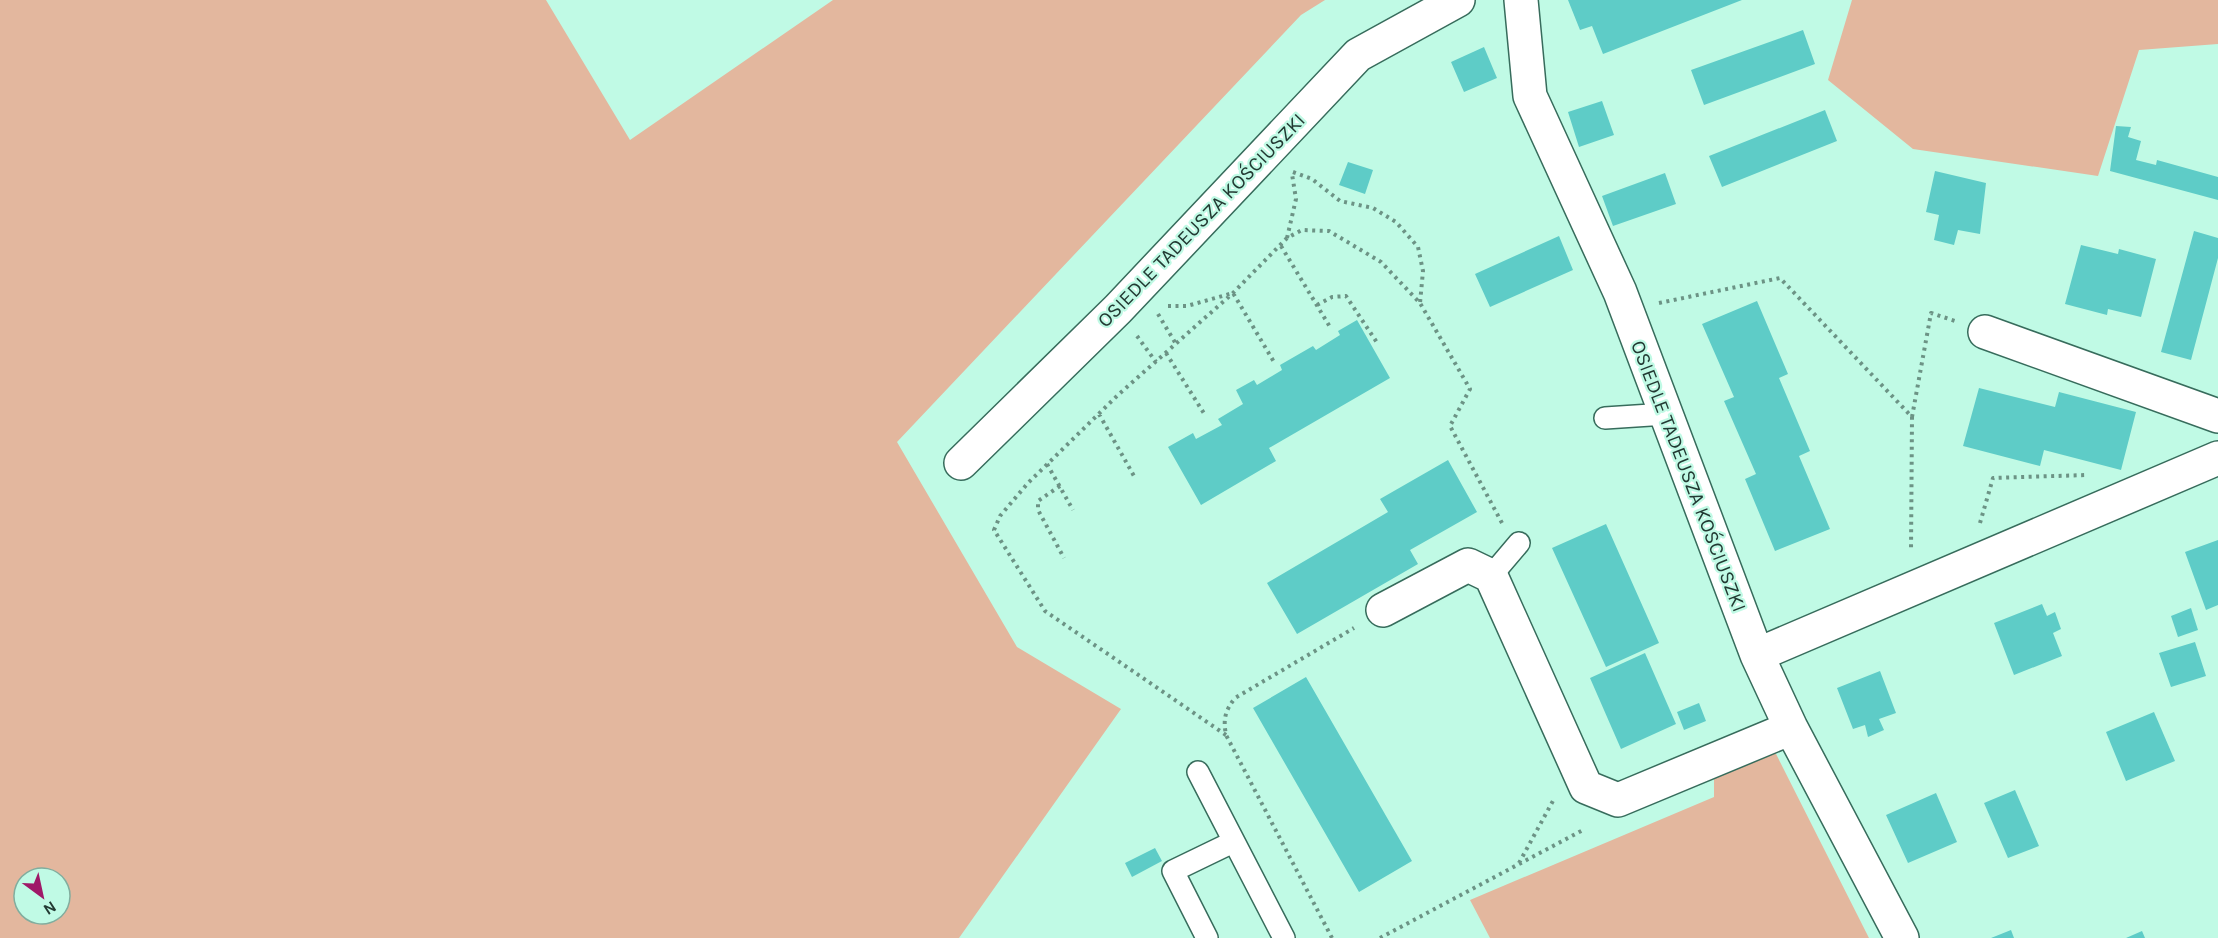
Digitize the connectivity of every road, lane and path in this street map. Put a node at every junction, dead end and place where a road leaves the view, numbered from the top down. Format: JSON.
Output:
{"nodes":[{"id":1,"x":1458,"y":0,"type":"edge"},
{"id":2,"x":1521,"y":0,"type":"edge"},
{"id":3,"x":1280,"y":139,"type":"junction"},
{"id":4,"x":1292,"y":172,"type":"junction"},
{"id":5,"x":1287,"y":238,"type":"junction"},
{"id":6,"x":1281,"y":246,"type":"junction"},
{"id":7,"x":1233,"y":293,"type":"junction"},
{"id":8,"x":1144,"y":297,"type":"junction"},
{"id":9,"x":1420,"y":303,"type":"junction"},
{"id":10,"x":1317,"y":305,"type":"junction"},
{"id":11,"x":1656,"y":312,"type":"dead end"},
{"id":12,"x":1330,"y":327,"type":"dead end"},
{"id":13,"x":1985,"y":332,"type":"joint"},
{"id":14,"x":1176,"y":344,"type":"junction"},
{"id":15,"x":1378,"y":344,"type":"dead end"},
{"id":16,"x":1166,"y":353,"type":"junction"},
{"id":17,"x":1274,"y":362,"type":"dead end"},
{"id":18,"x":1100,"y":414,"type":"junction"},
{"id":19,"x":1666,"y":414,"type":"junction"},
{"id":20,"x":1205,"y":415,"type":"dead end"},
{"id":21,"x":2218,"y":416,"type":"edge"},
{"id":22,"x":1912,"y":417,"type":"junction"},
{"id":23,"x":1605,"y":418,"type":"dead end"},
{"id":24,"x":2218,"y":459,"type":"edge"},
{"id":25,"x":961,"y":463,"type":"dead end"},
{"id":26,"x":1047,"y":464,"type":"junction"},
{"id":27,"x":2095,"y":475,"type":"dead end"},
{"id":28,"x":1134,"y":476,"type":"dead end"},
{"id":29,"x":1060,"y":486,"type":"junction"},
{"id":30,"x":1073,"y":510,"type":"dead end"},
{"id":31,"x":1977,"y":532,"type":"dead end"},
{"id":32,"x":1517,"y":545,"type":"joint"},
{"id":33,"x":1064,"y":558,"type":"dead end"},
{"id":34,"x":1911,"y":561,"type":"dead end"},
{"id":35,"x":1491,"y":576,"type":"junction"},
{"id":36,"x":1383,"y":610,"type":"joint"},
{"id":37,"x":1757,"y":655,"type":"junction"},
{"id":38,"x":1791,"y":728,"type":"junction"},
{"id":39,"x":1226,"y":735,"type":"junction"},
{"id":40,"x":1575,"y":762,"type":"junction"},
{"id":41,"x":1198,"y":772,"type":"dead end"},
{"id":42,"x":1583,"y":830,"type":"dead end"},
{"id":43,"x":1233,"y":842,"type":"junction"},
{"id":44,"x":1519,"y":864,"type":"junction"},
{"id":45,"x":1207,"y":938,"type":"edge"},
{"id":46,"x":1284,"y":938,"type":"edge"},
{"id":47,"x":1332,"y":938,"type":"edge"},
{"id":48,"x":1380,"y":938,"type":"edge"},
{"id":49,"x":1902,"y":938,"type":"edge"}],
"edges":[{"from":1,"to":3,"type":"street","name":"OSIEDLE TADEUSZA KOŚCIUSZKI"},
{"from":2,"to":19,"type":"street","name":"OSIEDLE TADEUSZA KOŚCIUSZKI"},
{"from":3,"to":4,"type":"path"},
{"from":3,"to":8,"type":"street","name":"OSIEDLE TADEUSZA KOŚCIUSZKI"},
{"from":4,"to":5,"type":"path"},
{"from":4,"to":9,"type":"path"},
{"from":5,"to":6,"type":"path"},
{"from":5,"to":9,"type":"path"},
{"from":6,"to":7,"type":"path"},
{"from":6,"to":10,"type":"path"},
{"from":7,"to":8,"type":"path"},
{"from":7,"to":14,"type":"path"},
{"from":7,"to":17,"type":"path"},
{"from":8,"to":14,"type":"path"},
{"from":8,"to":25,"type":"street","name":"OSIEDLE TADEUSZA KOŚCIUSZKI"},
{"from":9,"to":32,"type":"path"},
{"from":10,"to":12,"type":"path"},
{"from":10,"to":15,"type":"path"},
{"from":11,"to":22,"type":"path"},
{"from":13,"to":21,"type":"street"},
{"from":13,"to":22,"type":"path"},
{"from":14,"to":16,"type":"path"},
{"from":16,"to":18,"type":"path"},
{"from":16,"to":20,"type":"path"},
{"from":18,"to":26,"type":"path"},
{"from":18,"to":28,"type":"path"},
{"from":19,"to":23,"type":"lane"},
{"from":19,"to":37,"type":"street","name":"OSIEDLE TADEUSZA KOŚCIUSZKI"},
{"from":22,"to":34,"type":"path"},
{"from":24,"to":37,"type":"street"},
{"from":26,"to":29,"type":"path"},
{"from":26,"to":39,"type":"path"},
{"from":27,"to":31,"type":"path"},
{"from":29,"to":30,"type":"path"},
{"from":29,"to":33,"type":"path"},
{"from":32,"to":35,"type":"lane"},
{"from":35,"to":36,"type":"street"},
{"from":35,"to":40,"type":"street"},
{"from":36,"to":39,"type":"path"},
{"from":37,"to":38,"type":"street","name":"OSIEDLE TADEUSZA KOŚCIUSZKI"},
{"from":38,"to":40,"type":"street"},
{"from":38,"to":49,"type":"street","name":"OSIEDLE TADEUSZA KOŚCIUSZKI"},
{"from":39,"to":47,"type":"path"},
{"from":40,"to":44,"type":"path"},
{"from":41,"to":43,"type":"lane"},
{"from":42,"to":44,"type":"path"},
{"from":43,"to":45,"type":"lane"},
{"from":43,"to":46,"type":"lane"},
{"from":44,"to":48,"type":"path"}]}
